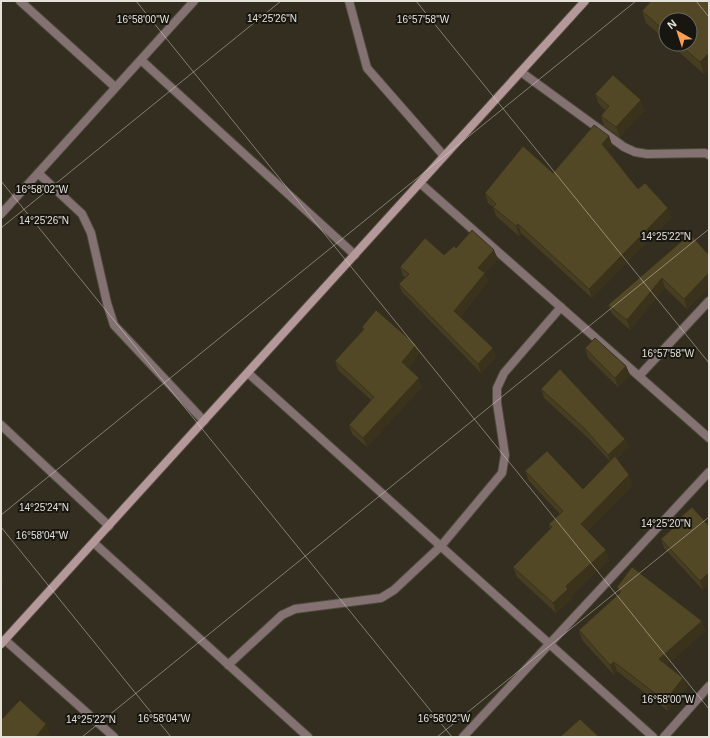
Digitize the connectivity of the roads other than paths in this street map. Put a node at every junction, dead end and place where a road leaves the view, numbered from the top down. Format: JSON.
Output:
{"nodes":[{"id":1,"x":20,"y":1,"type":"edge"},
{"id":2,"x":194,"y":1,"type":"edge"},
{"id":3,"x":350,"y":1,"type":"edge"},
{"id":4,"x":585,"y":1,"type":"edge"},
{"id":5,"x":141,"y":60,"type":"junction"},
{"id":6,"x":521,"y":72,"type":"junction"},
{"id":7,"x":115,"y":87,"type":"junction"},
{"id":8,"x":709,"y":155,"type":"edge"},
{"id":9,"x":444,"y":156,"type":"junction"},
{"id":10,"x":38,"y":173,"type":"junction"},
{"id":11,"x":420,"y":183,"type":"junction"},
{"id":12,"x":1,"y":214,"type":"edge"},
{"id":13,"x":355,"y":255,"type":"junction"},
{"id":14,"x":709,"y":301,"type":"edge"},
{"id":15,"x":561,"y":307,"type":"junction"},
{"id":16,"x":248,"y":373,"type":"junction"},
{"id":17,"x":639,"y":376,"type":"junction"},
{"id":18,"x":204,"y":421,"type":"junction"},
{"id":19,"x":1,"y":425,"type":"edge"},
{"id":20,"x":709,"y":438,"type":"edge"},
{"id":21,"x":709,"y":472,"type":"edge"},
{"id":22,"x":109,"y":526,"type":"junction"},
{"id":23,"x":94,"y":543,"type":"junction"},
{"id":24,"x":441,"y":546,"type":"junction"},
{"id":25,"x":3,"y":642,"type":"edge"},
{"id":26,"x":550,"y":644,"type":"junction"},
{"id":27,"x":228,"y":665,"type":"junction"},
{"id":28,"x":709,"y":686,"type":"edge"},
{"id":29,"x":114,"y":737,"type":"edge"},
{"id":30,"x":308,"y":737,"type":"edge"},
{"id":31,"x":463,"y":737,"type":"edge"},
{"id":32,"x":653,"y":737,"type":"edge"},
{"id":33,"x":664,"y":737,"type":"edge"}],
"edges":[{"from":1,"to":7,"type":"street"},
{"from":2,"to":5,"type":"street"},
{"from":3,"to":9,"type":"street"},
{"from":4,"to":6,"type":"main road"},
{"from":5,"to":7,"type":"street"},
{"from":5,"to":13,"type":"street"},
{"from":6,"to":8,"type":"street"},
{"from":6,"to":9,"type":"main road"},
{"from":7,"to":10,"type":"street"},
{"from":9,"to":11,"type":"main road"},
{"from":10,"to":12,"type":"street"},
{"from":10,"to":18,"type":"street"},
{"from":11,"to":13,"type":"main road"},
{"from":11,"to":15,"type":"street"},
{"from":13,"to":16,"type":"main road"},
{"from":14,"to":17,"type":"street"},
{"from":15,"to":17,"type":"street"},
{"from":15,"to":24,"type":"street"},
{"from":16,"to":18,"type":"main road"},
{"from":16,"to":24,"type":"street"},
{"from":17,"to":20,"type":"street"},
{"from":18,"to":22,"type":"main road"},
{"from":19,"to":22,"type":"street"},
{"from":21,"to":26,"type":"street"},
{"from":22,"to":23,"type":"main road"},
{"from":23,"to":25,"type":"main road"},
{"from":23,"to":27,"type":"street"},
{"from":24,"to":26,"type":"street"},
{"from":24,"to":27,"type":"street"},
{"from":25,"to":29,"type":"street"},
{"from":26,"to":31,"type":"street"},
{"from":26,"to":32,"type":"street"},
{"from":27,"to":30,"type":"street"},
{"from":28,"to":33,"type":"street"}]}
